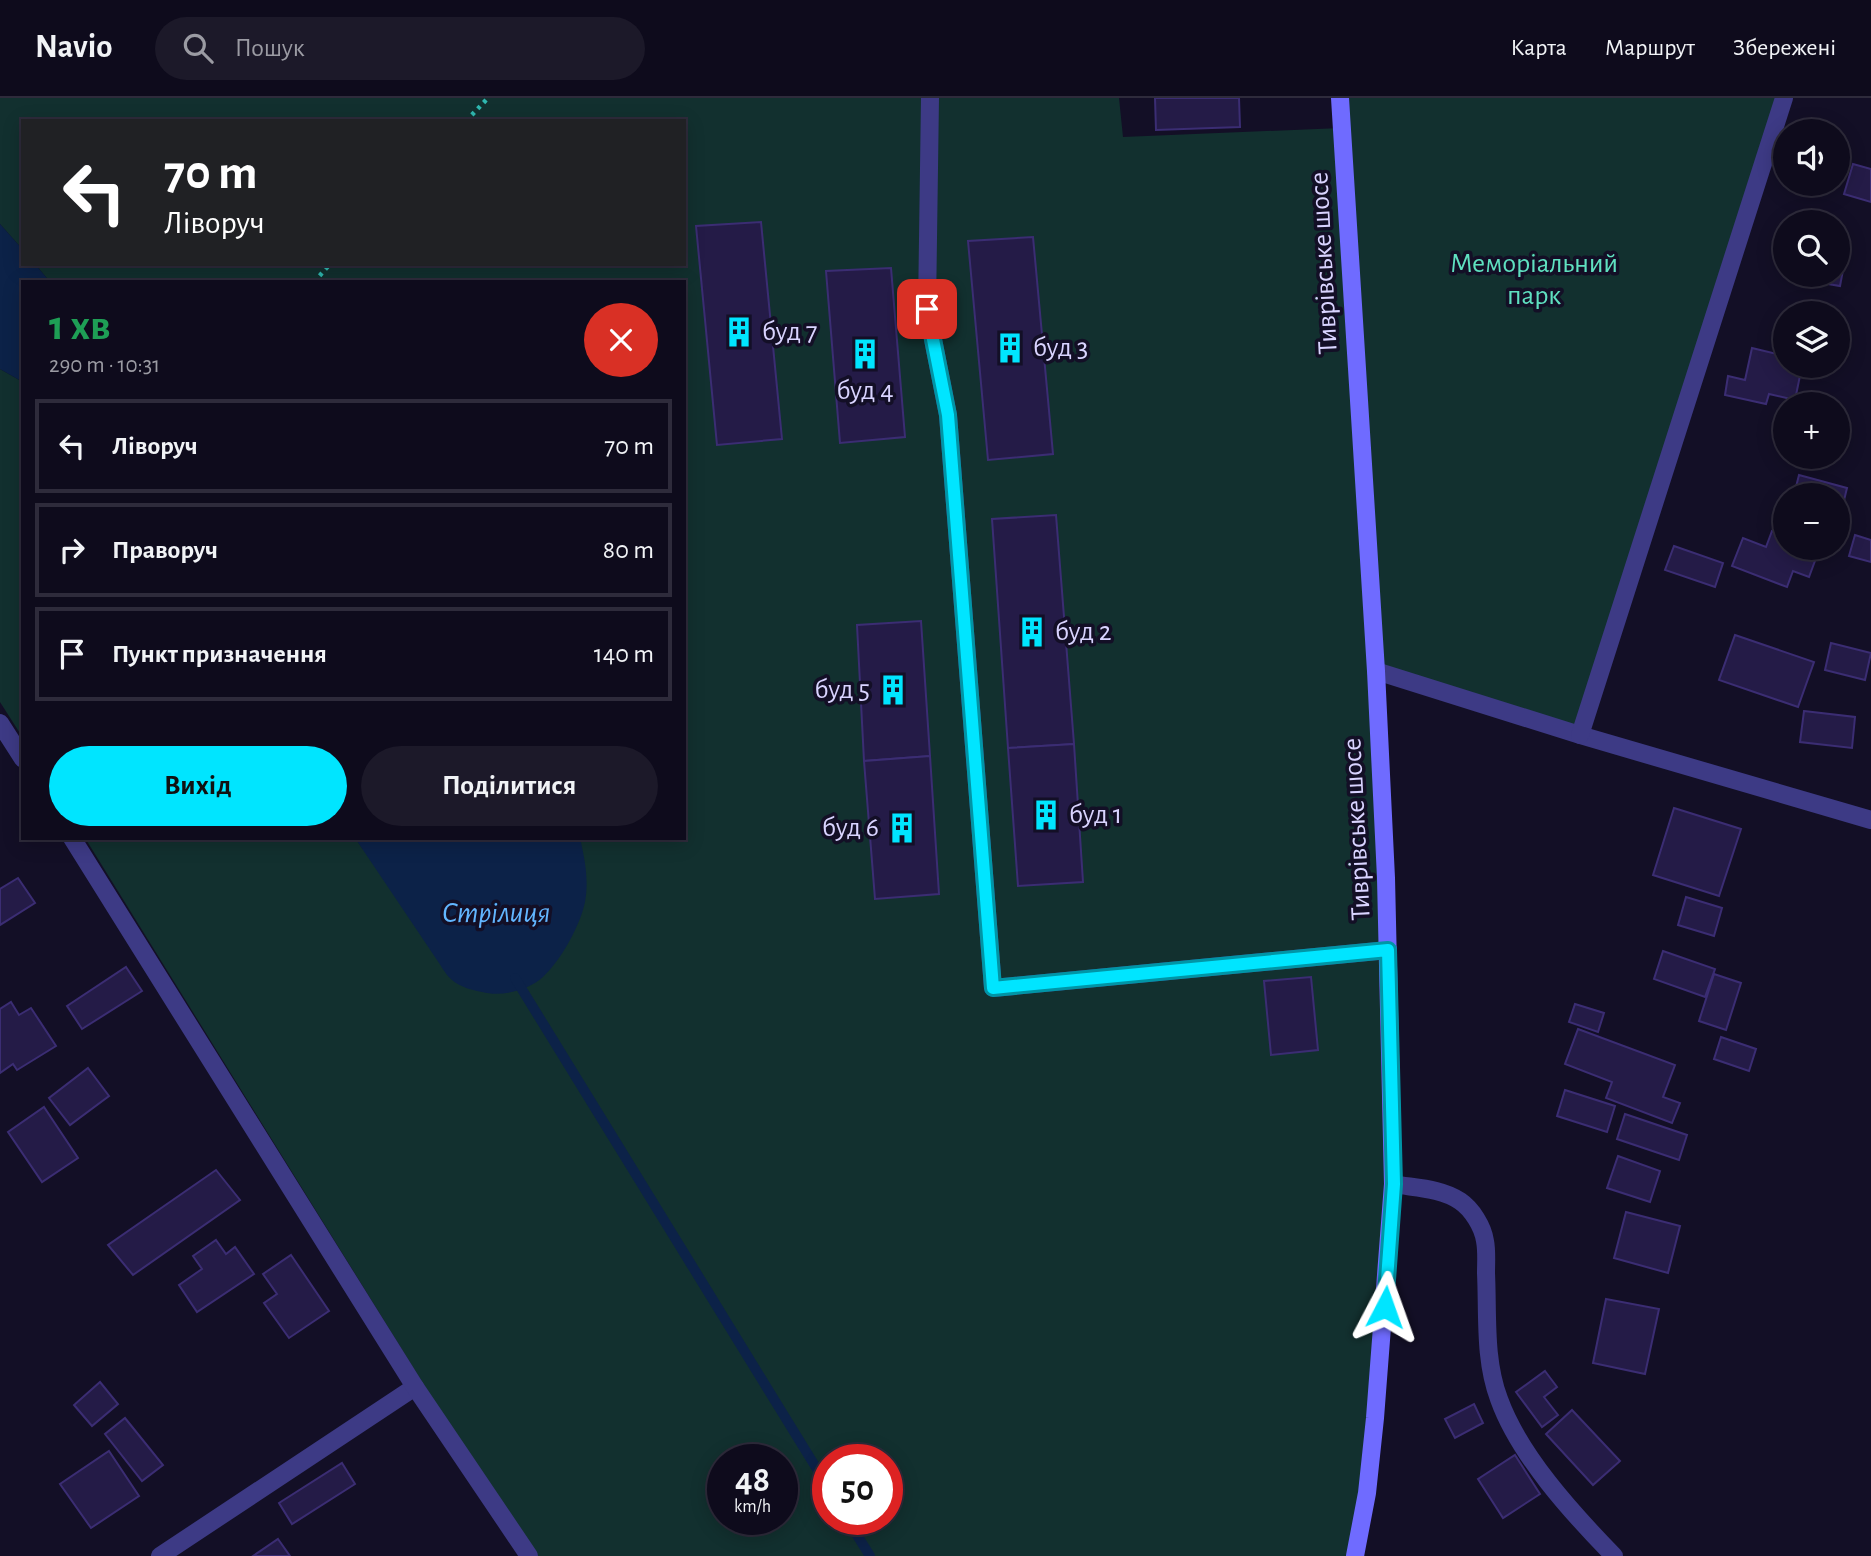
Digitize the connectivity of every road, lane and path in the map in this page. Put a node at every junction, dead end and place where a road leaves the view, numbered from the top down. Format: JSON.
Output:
{"nodes":[{"id":1,"x":488,"y":98,"type":"edge"},
{"id":2,"x":930,"y":98,"type":"edge"},
{"id":3,"x":1340,"y":98,"type":"edge"},
{"id":4,"x":1784,"y":98,"type":"edge"},
{"id":5,"x":468,"y":119,"type":"edge"},
{"id":6,"x":328,"y":266,"type":"edge"},
{"id":7,"x":316,"y":280,"type":"edge"},
{"id":8,"x":1376,"y":671,"type":"junction"},
{"id":9,"x":0,"y":723,"type":"edge"},
{"id":10,"x":1580,"y":735,"type":"junction"},
{"id":11,"x":21,"y":757,"type":"edge"},
{"id":12,"x":1871,"y":820,"type":"edge"},
{"id":13,"x":73,"y":840,"type":"edge"},
{"id":14,"x":1388,"y":950,"type":"junction"},
{"id":15,"x":1394,"y":1184,"type":"junction"},
{"id":16,"x":415,"y":1387,"type":"junction"},
{"id":17,"x":160,"y":1556,"type":"edge"},
{"id":18,"x":529,"y":1556,"type":"edge"},
{"id":19,"x":1355,"y":1556,"type":"edge"},
{"id":20,"x":1614,"y":1556,"type":"edge"}],
"edges":[{"from":1,"to":5,"type":"path"},
{"from":2,"to":14,"type":"street"},
{"from":3,"to":8,"type":"main road","name":"Тиврівське шосе"},
{"from":4,"to":10,"type":"street"},
{"from":6,"to":7,"type":"path"},
{"from":8,"to":10,"type":"street"},
{"from":8,"to":14,"type":"main road","name":"Тиврівське шосе"},
{"from":9,"to":11,"type":"street"},
{"from":10,"to":12,"type":"street"},
{"from":13,"to":16,"type":"street"},
{"from":14,"to":15,"type":"main road","name":"Тиврівське шосе"},
{"from":15,"to":19,"type":"main road","name":"Тиврівське шосе"},
{"from":15,"to":20,"type":"street"},
{"from":16,"to":17,"type":"street"},
{"from":16,"to":18,"type":"street"}]}
